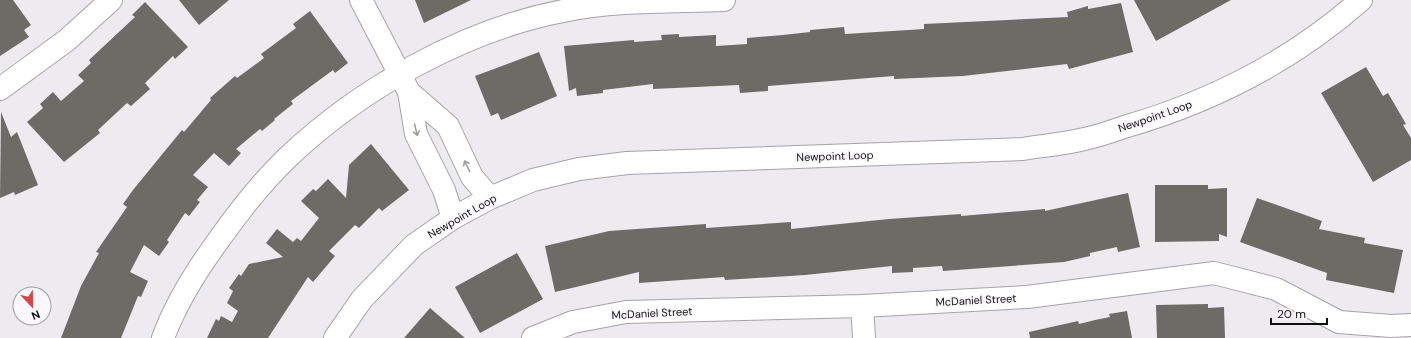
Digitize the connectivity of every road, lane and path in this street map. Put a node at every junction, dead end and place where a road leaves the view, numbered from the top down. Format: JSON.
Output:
{"nodes":[{"id":1,"x":111,"y":0,"type":"edge"},
{"id":2,"x":361,"y":0,"type":"edge"},
{"id":3,"x":724,"y":0,"type":"edge"},
{"id":4,"x":1361,"y":0,"type":"edge"},
{"id":5,"x":404,"y":83,"type":"junction"},
{"id":6,"x":0,"y":89,"type":"edge"},
{"id":7,"x":490,"y":198,"type":"junction"},
{"id":8,"x":453,"y":218,"type":"junction"},
{"id":9,"x":862,"y":306,"type":"junction"},
{"id":10,"x":1411,"y":325,"type":"edge"},
{"id":11,"x":1337,"y":330,"type":"edge"},
{"id":12,"x":162,"y":338,"type":"edge"},
{"id":13,"x":335,"y":338,"type":"edge"},
{"id":14,"x":533,"y":338,"type":"edge"},
{"id":15,"x":864,"y":338,"type":"edge"}],
"edges":[{"from":1,"to":6,"type":"street"},
{"from":2,"to":5,"type":"street"},
{"from":3,"to":5,"type":"street"},
{"from":4,"to":7,"type":"street","name":"Newpoint Loop"},
{"from":7,"to":5,"type":"street","one_way":true},
{"from":5,"to":8,"type":"street","one_way":true},
{"from":5,"to":12,"type":"street"},
{"from":7,"to":8,"type":"street","name":"Newpoint Loop"},
{"from":8,"to":13,"type":"street","name":"Newpoint Loop"},
{"from":9,"to":11,"type":"street","name":"McDaniel Street"},
{"from":9,"to":14,"type":"street","name":"McDaniel Street"},
{"from":9,"to":15,"type":"street"},
{"from":10,"to":11,"type":"street","name":"McDaniel Street"}]}
